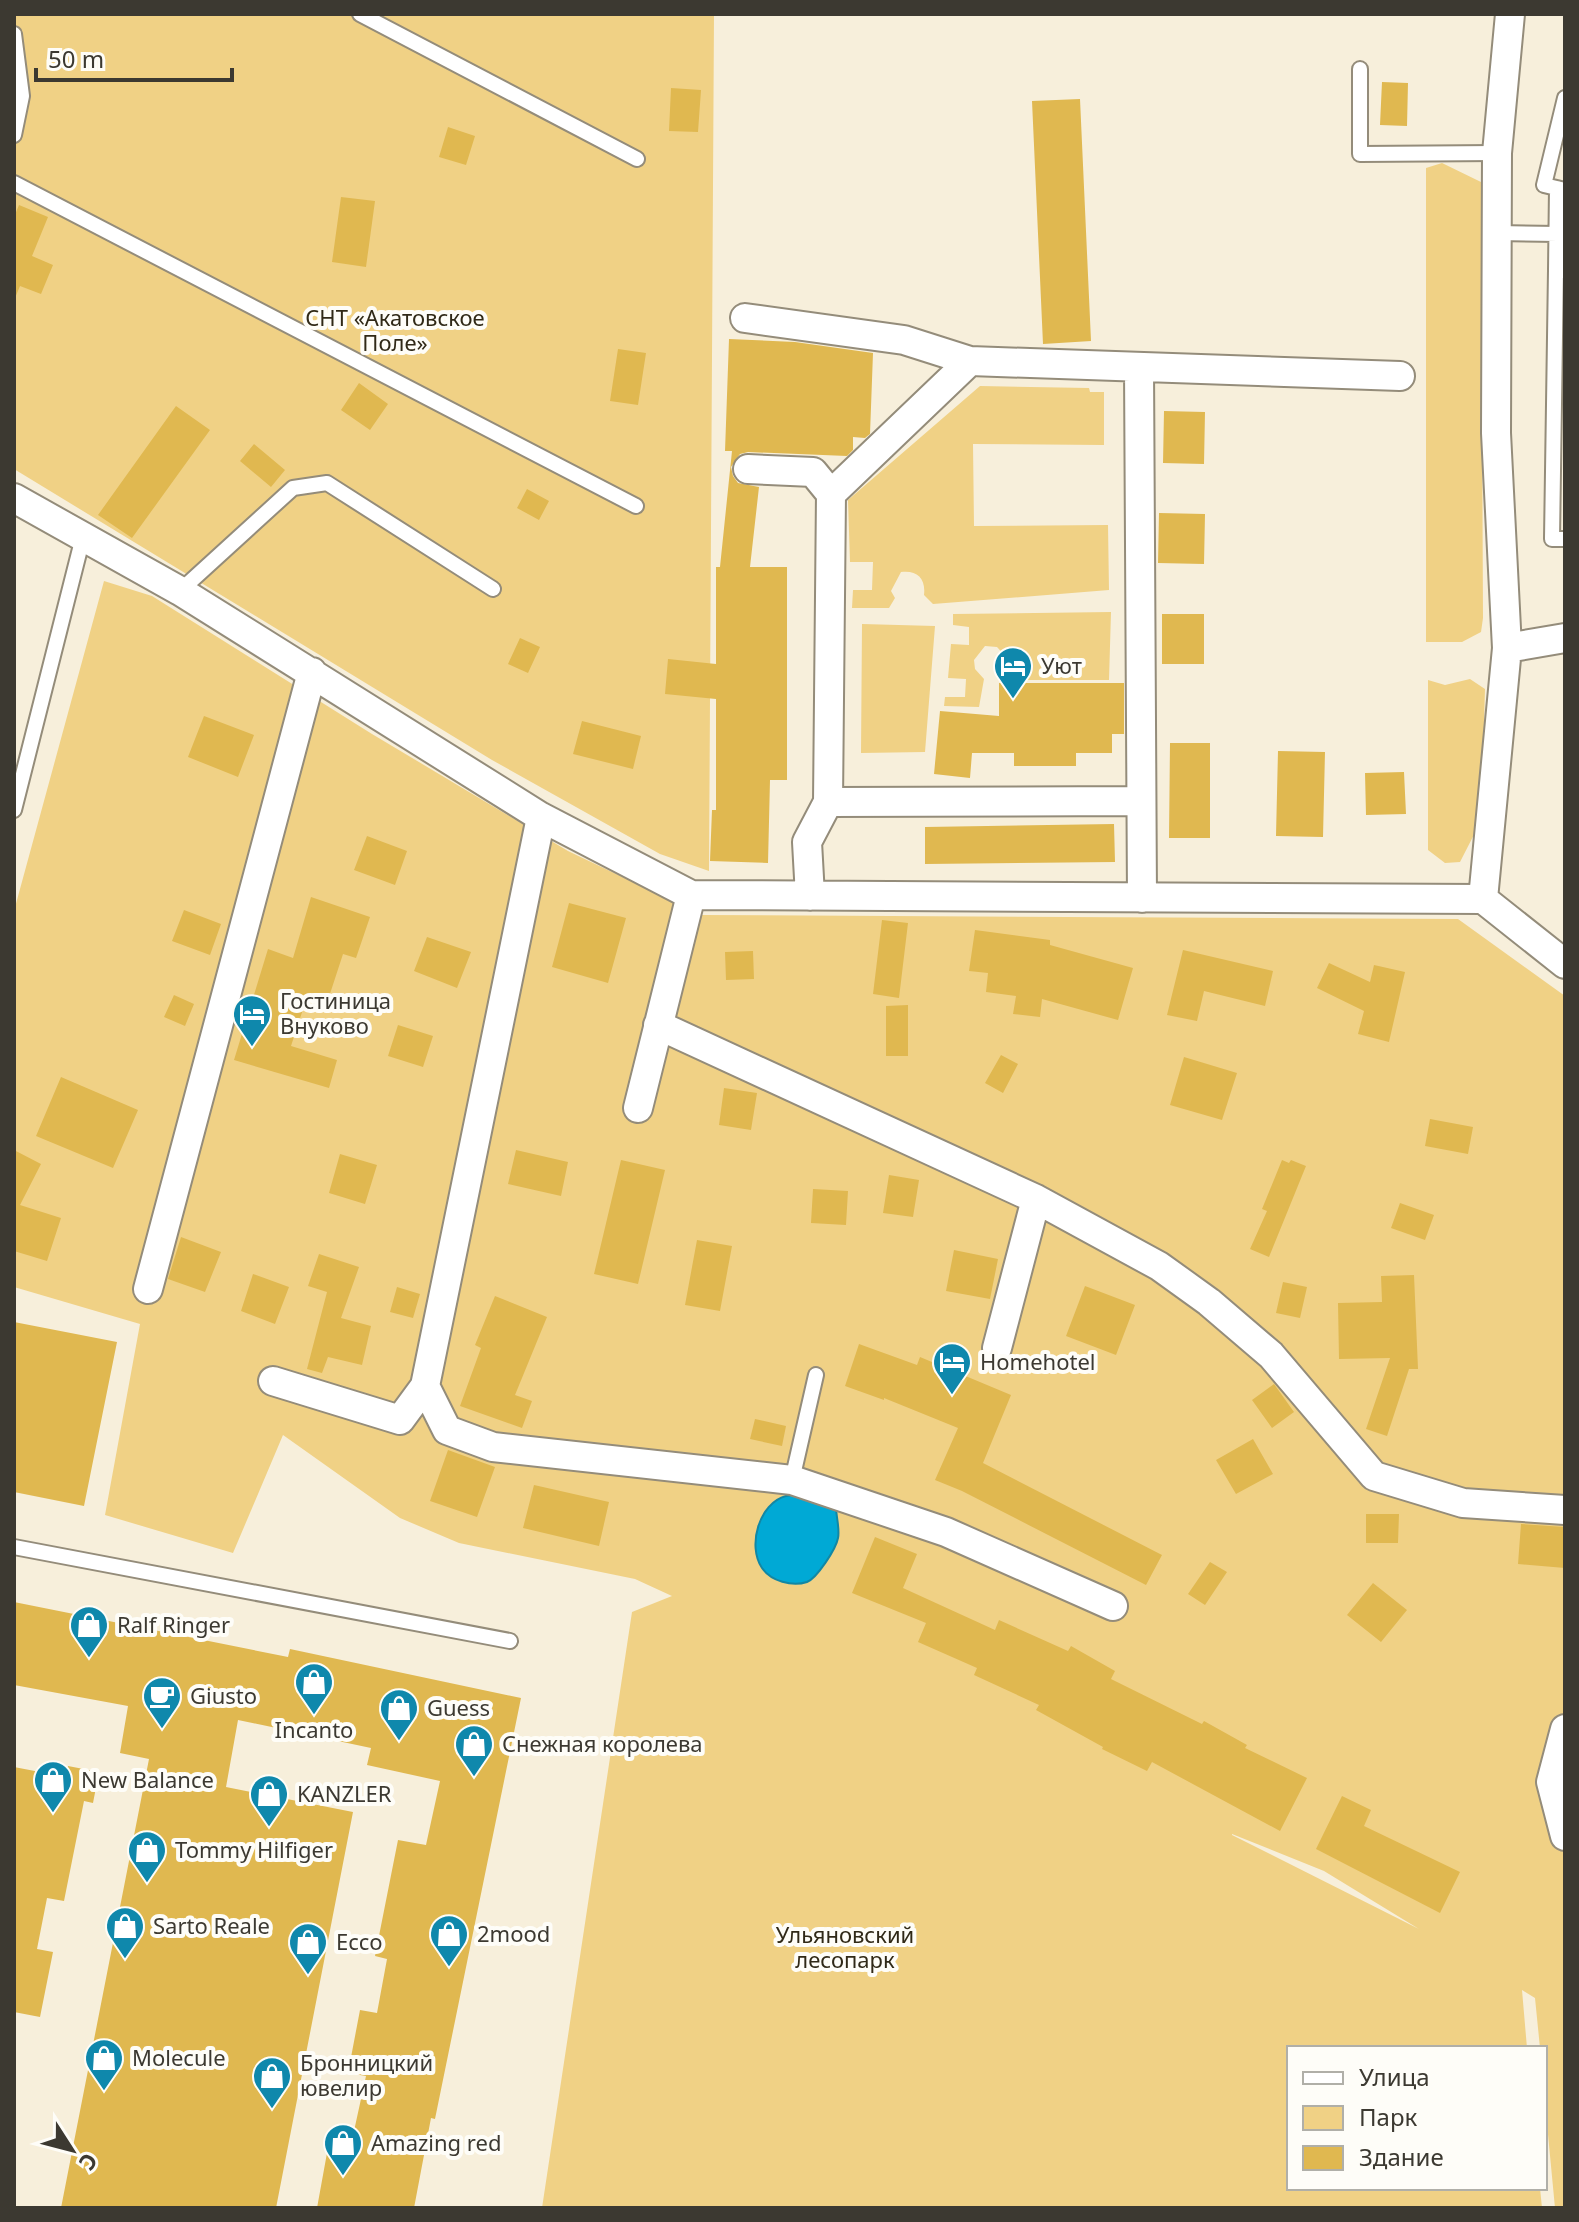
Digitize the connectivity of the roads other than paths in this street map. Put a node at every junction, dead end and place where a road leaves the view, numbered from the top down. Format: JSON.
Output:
{"nodes":[{"id":1,"x":360,"y":14,"type":"edge"},
{"id":2,"x":1510,"y":14,"type":"edge"},
{"id":3,"x":14,"y":34,"type":"edge"},
{"id":4,"x":1360,"y":69,"type":"dead end"},
{"id":5,"x":1565,"y":98,"type":"edge"},
{"id":6,"x":14,"y":135,"type":"edge"},
{"id":7,"x":1497,"y":153,"type":"junction"},
{"id":8,"x":637,"y":159,"type":"dead end"},
{"id":9,"x":14,"y":183,"type":"edge"},
{"id":10,"x":1561,"y":189,"type":"edge"},
{"id":11,"x":1496,"y":233,"type":"junction"},
{"id":12,"x":1557,"y":234,"type":"junction"},
{"id":13,"x":1560,"y":270,"type":"edge"},
{"id":14,"x":745,"y":318,"type":"dead end"},
{"id":15,"x":970,"y":361,"type":"junction"},
{"id":16,"x":1139,"y":367,"type":"junction"},
{"id":17,"x":1400,"y":376,"type":"dead end"},
{"id":18,"x":748,"y":469,"type":"dead end"},
{"id":19,"x":831,"y":494,"type":"junction"},
{"id":20,"x":14,"y":498,"type":"edge"},
{"id":21,"x":636,"y":506,"type":"dead end"},
{"id":22,"x":83,"y":537,"type":"junction"},
{"id":23,"x":1565,"y":539,"type":"edge"},
{"id":24,"x":493,"y":589,"type":"dead end"},
{"id":25,"x":180,"y":591,"type":"junction"},
{"id":26,"x":1565,"y":638,"type":"edge"},
{"id":27,"x":1507,"y":648,"type":"junction"},
{"id":28,"x":312,"y":672,"type":"junction"},
{"id":29,"x":1141,"y":801,"type":"junction"},
{"id":30,"x":828,"y":802,"type":"junction"},
{"id":31,"x":14,"y":810,"type":"edge"},
{"id":32,"x":541,"y":817,"type":"junction"},
{"id":33,"x":691,"y":895,"type":"junction"},
{"id":34,"x":810,"y":896,"type":"junction"},
{"id":35,"x":1142,"y":898,"type":"junction"},
{"id":36,"x":1483,"y":899,"type":"junction"},
{"id":37,"x":1565,"y":964,"type":"edge"},
{"id":38,"x":658,"y":1025,"type":"junction"},
{"id":39,"x":638,"y":1108,"type":"dead end"},
{"id":40,"x":1036,"y":1199,"type":"junction"},
{"id":41,"x":148,"y":1289,"type":"dead end"},
{"id":42,"x":997,"y":1348,"type":"dead end"},
{"id":43,"x":816,"y":1375,"type":"dead end"},
{"id":44,"x":273,"y":1381,"type":"dead end"},
{"id":45,"x":425,"y":1386,"type":"junction"},
{"id":46,"x":792,"y":1480,"type":"junction"},
{"id":47,"x":1565,"y":1510,"type":"edge"},
{"id":48,"x":14,"y":1547,"type":"edge"},
{"id":49,"x":1113,"y":1606,"type":"dead end"},
{"id":50,"x":510,"y":1641,"type":"dead end"},
{"id":51,"x":1565,"y":1729,"type":"edge"},
{"id":52,"x":1565,"y":1836,"type":"edge"}],
"edges":[{"from":1,"to":8,"type":"lane"},
{"from":2,"to":7,"type":"street"},
{"from":3,"to":6,"type":"lane"},
{"from":4,"to":7,"type":"lane"},
{"from":5,"to":10,"type":"lane"},
{"from":7,"to":11,"type":"street"},
{"from":9,"to":21,"type":"lane"},
{"from":10,"to":12,"type":"lane"},
{"from":11,"to":12,"type":"lane"},
{"from":11,"to":27,"type":"street"},
{"from":12,"to":13,"type":"lane"},
{"from":13,"to":23,"type":"lane"},
{"from":14,"to":15,"type":"street"},
{"from":15,"to":16,"type":"street"},
{"from":15,"to":19,"type":"street"},
{"from":16,"to":17,"type":"street"},
{"from":16,"to":29,"type":"street"},
{"from":18,"to":19,"type":"street"},
{"from":19,"to":30,"type":"street"},
{"from":20,"to":22,"type":"street"},
{"from":22,"to":25,"type":"street"},
{"from":22,"to":31,"type":"lane"},
{"from":24,"to":25,"type":"lane"},
{"from":25,"to":28,"type":"street"},
{"from":26,"to":27,"type":"street"},
{"from":27,"to":36,"type":"street"},
{"from":28,"to":32,"type":"street"},
{"from":28,"to":41,"type":"street"},
{"from":29,"to":30,"type":"street"},
{"from":29,"to":35,"type":"street"},
{"from":30,"to":34,"type":"street"},
{"from":32,"to":33,"type":"street"},
{"from":32,"to":45,"type":"street"},
{"from":33,"to":34,"type":"street"},
{"from":33,"to":38,"type":"street"},
{"from":34,"to":35,"type":"street"},
{"from":35,"to":36,"type":"street"},
{"from":36,"to":37,"type":"street"},
{"from":38,"to":39,"type":"street"},
{"from":38,"to":40,"type":"street"},
{"from":40,"to":42,"type":"street"},
{"from":40,"to":47,"type":"street"},
{"from":43,"to":46,"type":"lane"},
{"from":44,"to":45,"type":"street"},
{"from":45,"to":46,"type":"street"},
{"from":46,"to":49,"type":"street"},
{"from":48,"to":50,"type":"lane"},
{"from":51,"to":52,"type":"street"}]}
